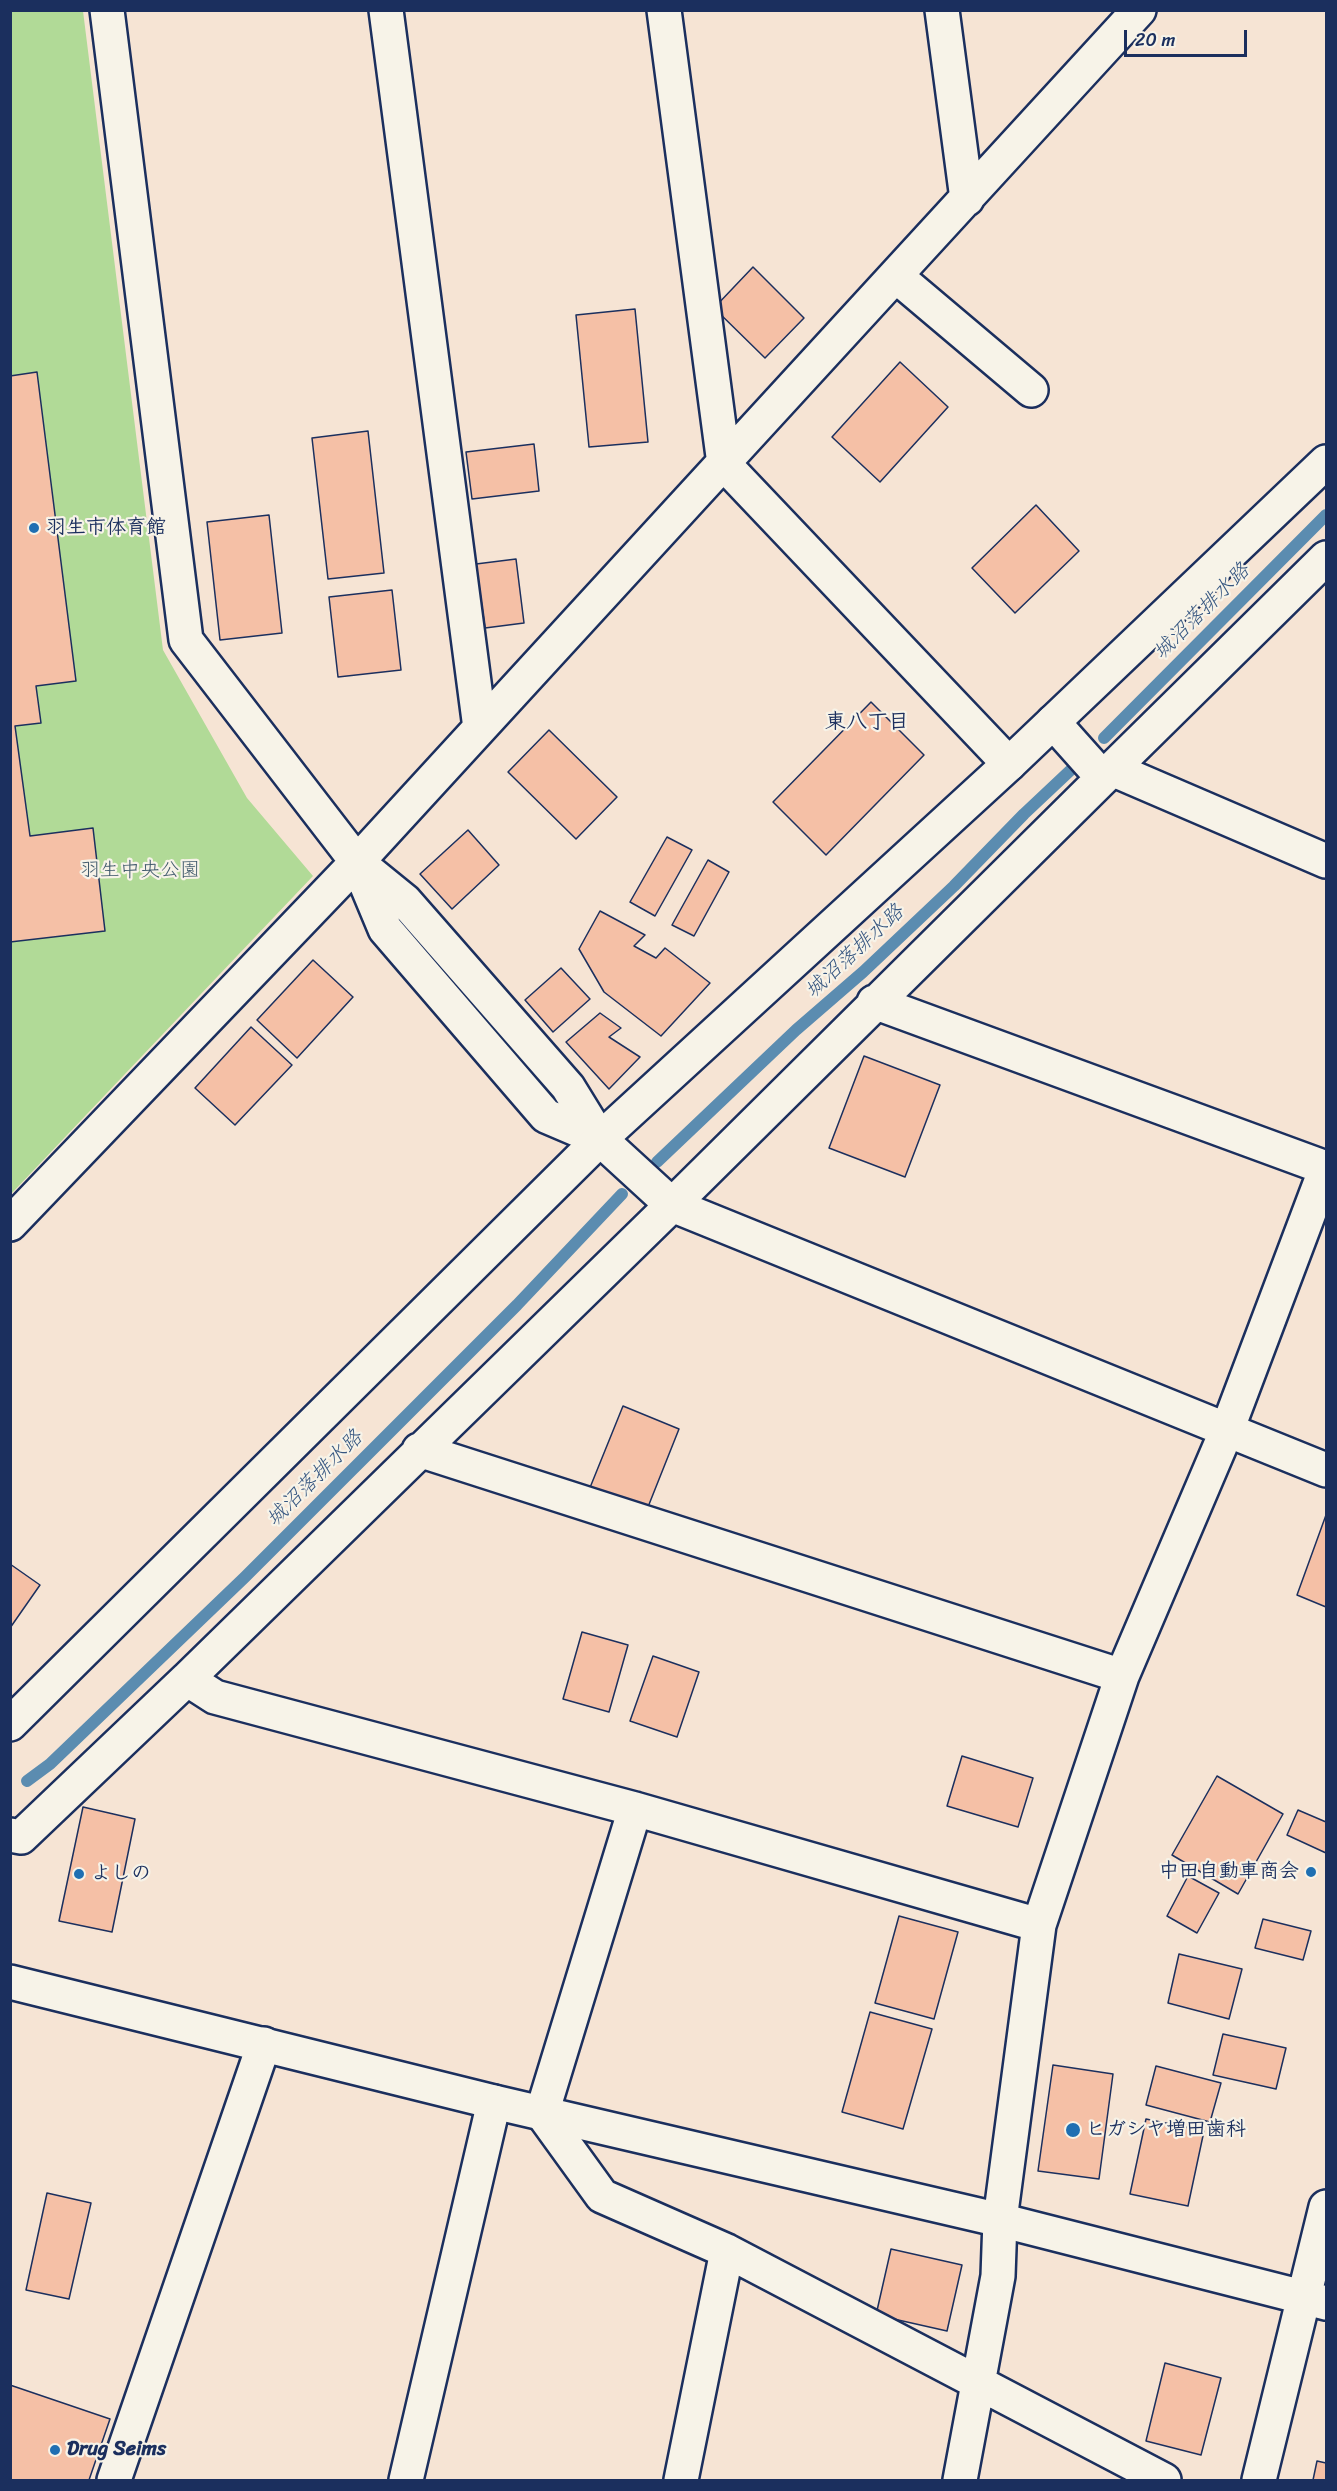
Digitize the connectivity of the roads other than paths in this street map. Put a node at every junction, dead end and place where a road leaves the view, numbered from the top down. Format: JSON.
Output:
{"nodes":[{"id":1,"x":107,"y":10,"type":"edge"},
{"id":2,"x":386,"y":10,"type":"edge"},
{"id":3,"x":664,"y":10,"type":"edge"},
{"id":4,"x":942,"y":10,"type":"edge"},
{"id":5,"x":1139,"y":10,"type":"edge"},
{"id":6,"x":967,"y":199,"type":"junction"},
{"id":7,"x":896,"y":276,"type":"junction"},
{"id":8,"x":1031,"y":390,"type":"dead end"},
{"id":9,"x":1326,"y":462,"type":"edge"},
{"id":10,"x":724,"y":464,"type":"junction"},
{"id":11,"x":1326,"y":558,"type":"edge"},
{"id":12,"x":1053,"y":722,"type":"junction"},
{"id":13,"x":480,"y":728,"type":"junction"},
{"id":14,"x":1010,"y":764,"type":"junction"},
{"id":15,"x":1108,"y":774,"type":"junction"},
{"id":16,"x":1326,"y":861,"type":"edge"},
{"id":17,"x":357,"y":862,"type":"junction"},
{"id":18,"x":874,"y":1002,"type":"junction"},
{"id":19,"x":600,"y":1138,"type":"junction"},
{"id":20,"x":1326,"y":1168,"type":"edge"},
{"id":21,"x":672,"y":1205,"type":"junction"},
{"id":22,"x":10,"y":1224,"type":"edge"},
{"id":23,"x":1227,"y":1430,"type":"junction"},
{"id":24,"x":419,"y":1450,"type":"junction"},
{"id":25,"x":1326,"y":1470,"type":"edge"},
{"id":26,"x":1122,"y":1676,"type":"junction"},
{"id":27,"x":187,"y":1679,"type":"junction"},
{"id":28,"x":10,"y":1724,"type":"edge"},
{"id":29,"x":635,"y":1809,"type":"junction"},
{"id":30,"x":10,"y":1835,"type":"edge"},
{"id":31,"x":1039,"y":1926,"type":"junction"},
{"id":32,"x":10,"y":1982,"type":"edge"},
{"id":33,"x":264,"y":2044,"type":"junction"},
{"id":34,"x":494,"y":2102,"type":"junction"},
{"id":35,"x":542,"y":2113,"type":"junction"},
{"id":36,"x":1326,"y":2206,"type":"edge"},
{"id":37,"x":1000,"y":2220,"type":"junction"},
{"id":38,"x":727,"y":2251,"type":"junction"},
{"id":39,"x":1314,"y":2300,"type":"edge"},
{"id":40,"x":978,"y":2383,"type":"junction"},
{"id":41,"x":114,"y":2481,"type":"edge"},
{"id":42,"x":406,"y":2481,"type":"edge"},
{"id":43,"x":681,"y":2481,"type":"edge"},
{"id":44,"x":960,"y":2481,"type":"edge"},
{"id":45,"x":1164,"y":2481,"type":"edge"},
{"id":46,"x":1259,"y":2481,"type":"edge"}],
"edges":[{"from":1,"to":17,"type":"street"},
{"from":2,"to":13,"type":"street"},
{"from":3,"to":10,"type":"street"},
{"from":4,"to":6,"type":"street"},
{"from":5,"to":6,"type":"street"},
{"from":6,"to":7,"type":"street"},
{"from":7,"to":8,"type":"street"},
{"from":7,"to":10,"type":"street"},
{"from":9,"to":12,"type":"street"},
{"from":10,"to":13,"type":"street"},
{"from":10,"to":14,"type":"street"},
{"from":11,"to":15,"type":"street"},
{"from":12,"to":14,"type":"street"},
{"from":12,"to":15,"type":"street"},
{"from":13,"to":17,"type":"street"},
{"from":14,"to":19,"type":"street"},
{"from":15,"to":16,"type":"street"},
{"from":15,"to":18,"type":"street"},
{"from":17,"to":19,"type":"street"},
{"from":17,"to":22,"type":"street"},
{"from":18,"to":20,"type":"street"},
{"from":18,"to":21,"type":"street"},
{"from":19,"to":21,"type":"street"},
{"from":19,"to":28,"type":"street"},
{"from":20,"to":23,"type":"street"},
{"from":21,"to":23,"type":"street"},
{"from":21,"to":24,"type":"street"},
{"from":23,"to":25,"type":"street"},
{"from":23,"to":26,"type":"street"},
{"from":24,"to":26,"type":"street"},
{"from":24,"to":27,"type":"street"},
{"from":26,"to":31,"type":"street"},
{"from":27,"to":29,"type":"street"},
{"from":27,"to":30,"type":"street"},
{"from":29,"to":31,"type":"street"},
{"from":29,"to":35,"type":"street"},
{"from":31,"to":37,"type":"street"},
{"from":32,"to":33,"type":"street"},
{"from":33,"to":34,"type":"street"},
{"from":33,"to":41,"type":"street"},
{"from":34,"to":35,"type":"street"},
{"from":34,"to":42,"type":"street"},
{"from":35,"to":37,"type":"street"},
{"from":35,"to":38,"type":"street"},
{"from":36,"to":39,"type":"street"},
{"from":37,"to":39,"type":"street"},
{"from":37,"to":40,"type":"street"},
{"from":38,"to":40,"type":"street"},
{"from":38,"to":43,"type":"street"},
{"from":39,"to":46,"type":"street"},
{"from":40,"to":44,"type":"street"},
{"from":40,"to":45,"type":"street"}]}
